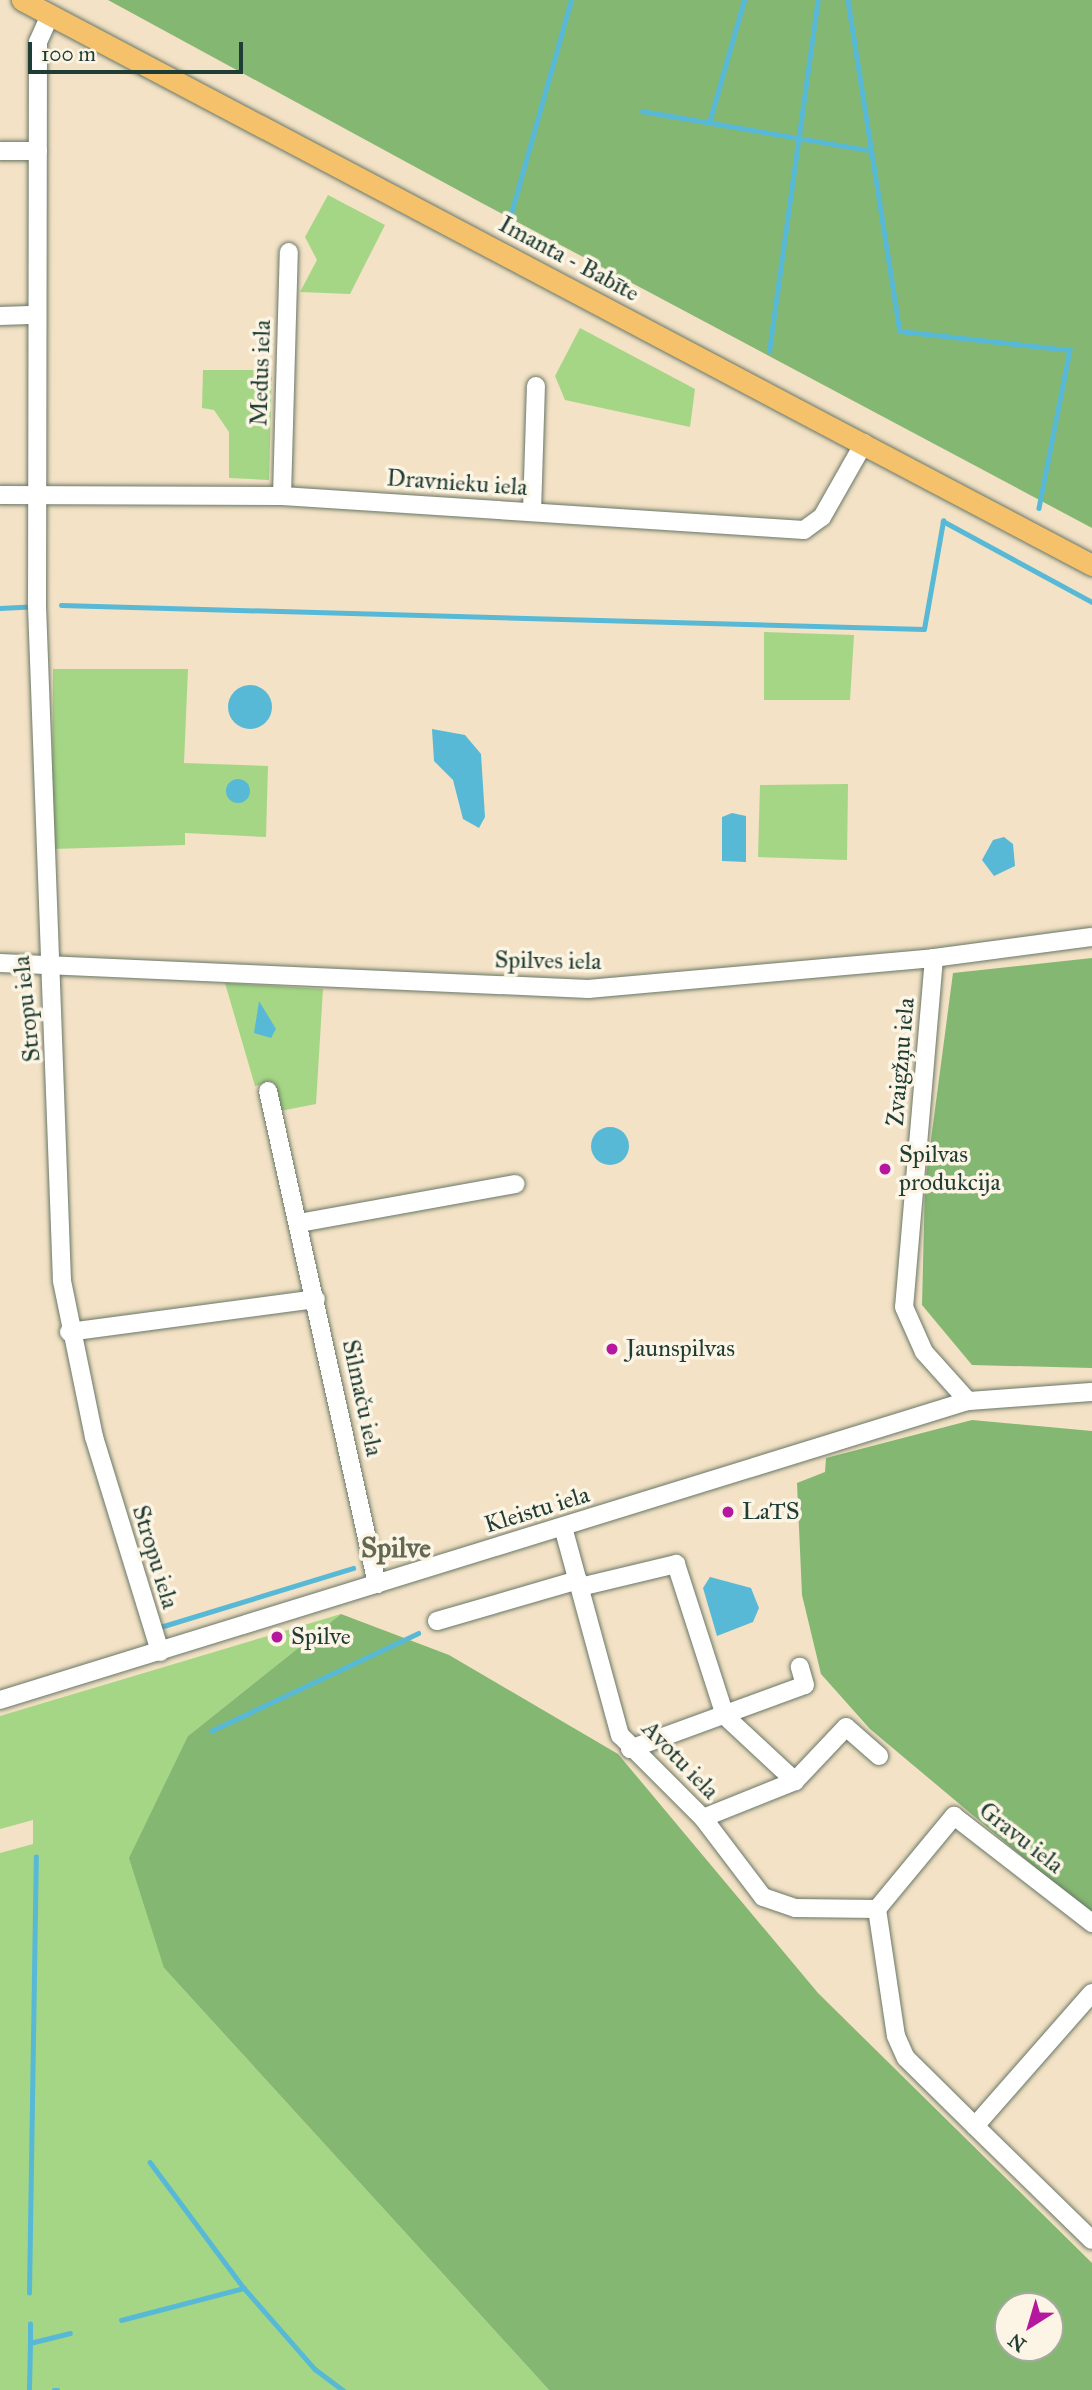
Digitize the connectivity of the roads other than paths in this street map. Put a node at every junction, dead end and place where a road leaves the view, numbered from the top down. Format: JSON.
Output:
{"nodes":[{"id":1,"x":22,"y":0,"type":"edge"},
{"id":2,"x":50,"y":15,"type":"junction"},
{"id":3,"x":0,"y":151,"type":"edge"},
{"id":4,"x":38,"y":151,"type":"junction"},
{"id":5,"x":289,"y":252,"type":"dead end"},
{"id":6,"x":37,"y":315,"type":"junction"},
{"id":7,"x":0,"y":316,"type":"edge"},
{"id":8,"x":536,"y":386,"type":"dead end"},
{"id":9,"x":864,"y":443,"type":"junction"},
{"id":10,"x":39,"y":494,"type":"junction"},
{"id":11,"x":0,"y":495,"type":"edge"},
{"id":12,"x":282,"y":496,"type":"junction"},
{"id":13,"x":532,"y":512,"type":"junction"},
{"id":14,"x":1092,"y":565,"type":"edge"},
{"id":15,"x":1092,"y":937,"type":"edge"},
{"id":16,"x":934,"y":958,"type":"junction"},
{"id":17,"x":47,"y":962,"type":"junction"},
{"id":18,"x":0,"y":963,"type":"edge"},
{"id":19,"x":268,"y":1091,"type":"dead end"},
{"id":20,"x":516,"y":1184,"type":"dead end"},
{"id":21,"x":299,"y":1223,"type":"junction"},
{"id":22,"x":316,"y":1299,"type":"junction"},
{"id":23,"x":69,"y":1332,"type":"junction"},
{"id":24,"x":1092,"y":1392,"type":"edge"},
{"id":25,"x":968,"y":1401,"type":"junction"},
{"id":26,"x":563,"y":1527,"type":"junction"},
{"id":27,"x":579,"y":1583,"type":"junction"},
{"id":28,"x":377,"y":1584,"type":"junction"},
{"id":29,"x":437,"y":1621,"type":"dead end"},
{"id":30,"x":160,"y":1652,"type":"junction"},
{"id":31,"x":803,"y":1676,"type":"dead end"},
{"id":32,"x":0,"y":1700,"type":"edge"},
{"id":33,"x":724,"y":1716,"type":"junction"},
{"id":34,"x":629,"y":1749,"type":"junction"},
{"id":35,"x":879,"y":1756,"type":"dead end"},
{"id":36,"x":795,"y":1781,"type":"junction"},
{"id":37,"x":703,"y":1818,"type":"junction"},
{"id":38,"x":877,"y":1909,"type":"junction"},
{"id":39,"x":1092,"y":1923,"type":"edge"},
{"id":40,"x":1092,"y":1993,"type":"edge"},
{"id":41,"x":975,"y":2126,"type":"junction"},
{"id":42,"x":1092,"y":2241,"type":"edge"}],
"edges":[{"from":1,"to":2,"type":"main road","name":"Imanta - Babīte"},
{"from":2,"to":4,"type":"street","name":"Stropu iela"},
{"from":2,"to":9,"type":"main road","name":"Imanta - Babīte"},
{"from":3,"to":4,"type":"street"},
{"from":4,"to":6,"type":"street","name":"Stropu iela"},
{"from":5,"to":12,"type":"street","name":"Medus iela"},
{"from":6,"to":7,"type":"street"},
{"from":6,"to":10,"type":"street","name":"Stropu iela"},
{"from":8,"to":13,"type":"street"},
{"from":9,"to":13,"type":"street","name":"Dravnieku iela"},
{"from":9,"to":14,"type":"main road","name":"Imanta - Babīte"},
{"from":10,"to":11,"type":"street","name":"Dravnieku iela"},
{"from":10,"to":12,"type":"street","name":"Dravnieku iela"},
{"from":10,"to":17,"type":"street","name":"Stropu iela"},
{"from":12,"to":13,"type":"street","name":"Dravnieku iela"},
{"from":15,"to":16,"type":"street","name":"Spilves iela"},
{"from":16,"to":17,"type":"street","name":"Spilves iela"},
{"from":16,"to":25,"type":"street","name":"Zvaigžņu iela"},
{"from":17,"to":18,"type":"street","name":"Spilves iela"},
{"from":17,"to":23,"type":"street","name":"Stropu iela"},
{"from":19,"to":21,"type":"street","name":"Silmaču iela"},
{"from":20,"to":21,"type":"street"},
{"from":21,"to":22,"type":"street","name":"Silmaču iela"},
{"from":22,"to":23,"type":"street"},
{"from":22,"to":28,"type":"street","name":"Silmaču iela"},
{"from":23,"to":30,"type":"street","name":"Stropu iela"},
{"from":24,"to":25,"type":"street","name":"Kleistu iela"},
{"from":25,"to":26,"type":"street","name":"Kleistu iela"},
{"from":26,"to":27,"type":"street","name":"Avotu iela"},
{"from":26,"to":28,"type":"street","name":"Kleistu iela"},
{"from":27,"to":29,"type":"street"},
{"from":27,"to":33,"type":"street"},
{"from":27,"to":34,"type":"street","name":"Avotu iela"},
{"from":28,"to":30,"type":"street","name":"Kleistu iela"},
{"from":30,"to":32,"type":"street","name":"Kleistu iela"},
{"from":31,"to":33,"type":"street"},
{"from":33,"to":34,"type":"street"},
{"from":33,"to":36,"type":"street"},
{"from":34,"to":37,"type":"street","name":"Avotu iela"},
{"from":35,"to":36,"type":"street"},
{"from":36,"to":37,"type":"street"},
{"from":37,"to":38,"type":"street","name":"Avotu iela"},
{"from":38,"to":39,"type":"street","name":"Gravu iela"},
{"from":38,"to":41,"type":"street"},
{"from":40,"to":41,"type":"street"},
{"from":41,"to":42,"type":"street"}]}
